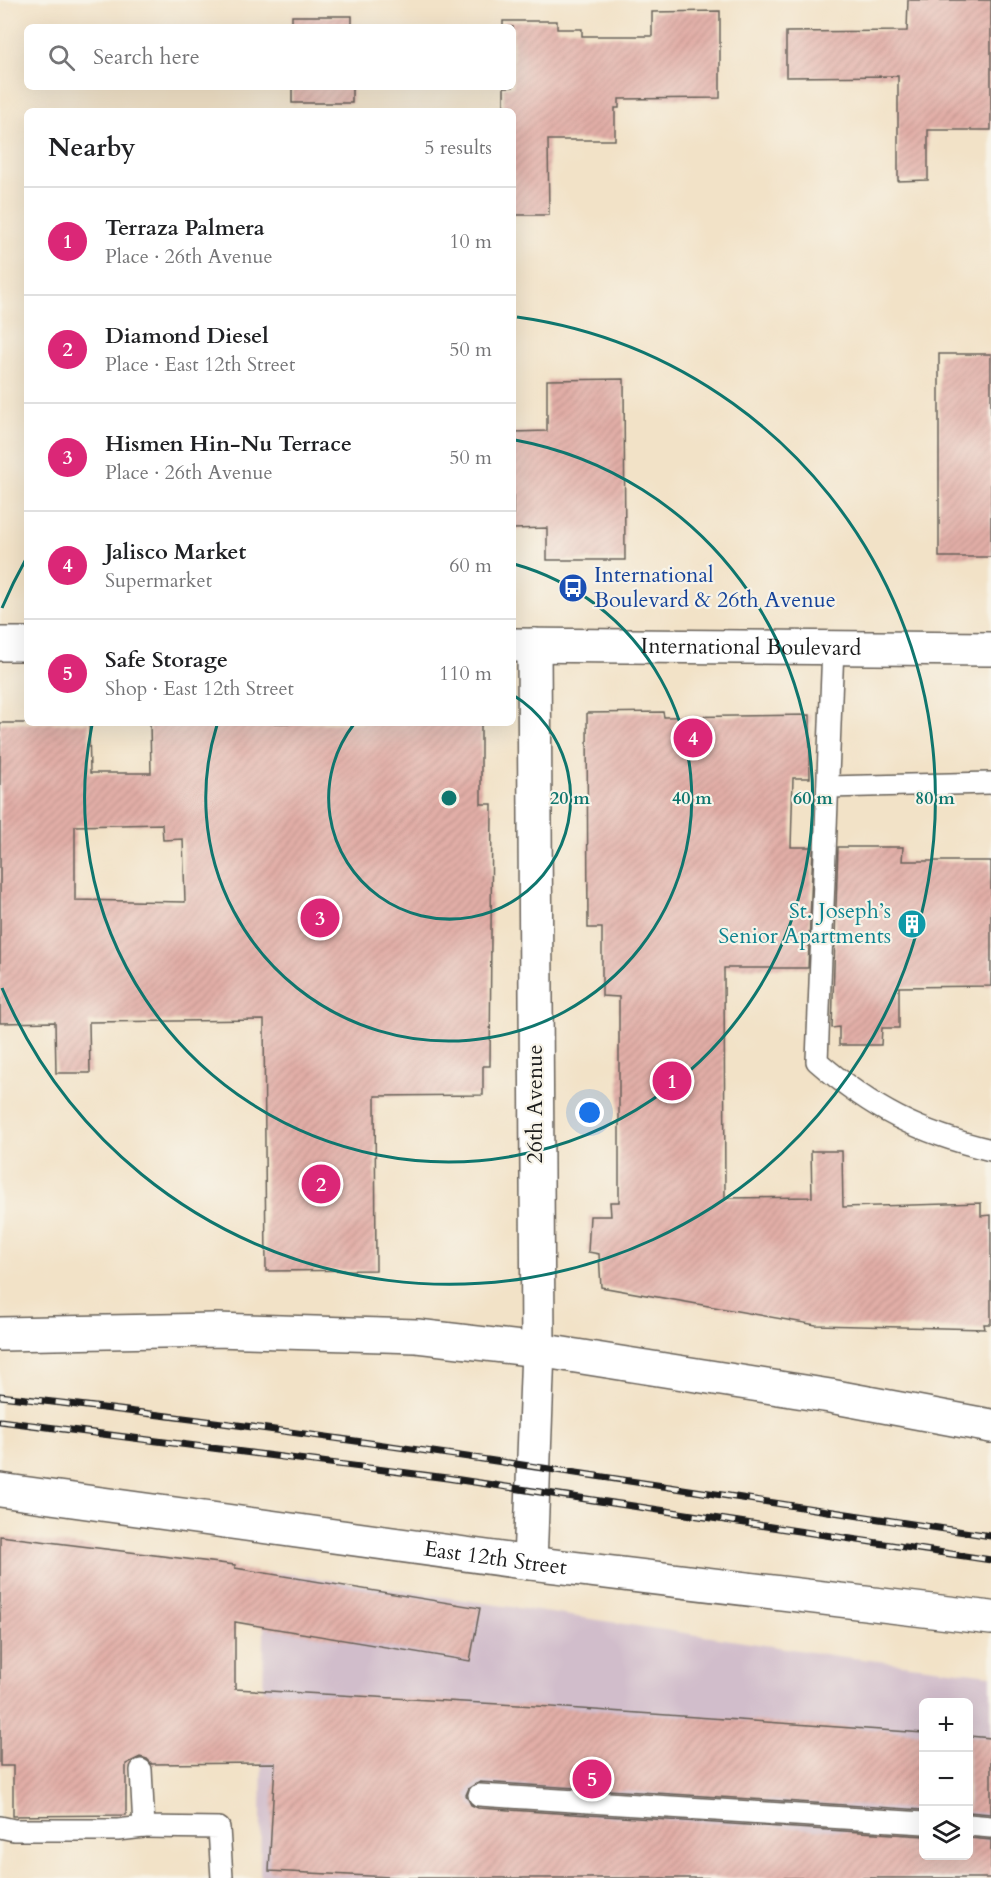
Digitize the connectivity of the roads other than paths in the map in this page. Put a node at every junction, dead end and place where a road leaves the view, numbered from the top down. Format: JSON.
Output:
{"nodes":[{"id":1,"x":0,"y":644,"type":"edge"},
{"id":2,"x":24,"y":644,"type":"edge"},
{"id":3,"x":523,"y":645,"type":"edge"},
{"id":4,"x":833,"y":647,"type":"junction"},
{"id":5,"x":991,"y":649,"type":"edge"},
{"id":6,"x":991,"y":783,"type":"edge"},
{"id":7,"x":828,"y":787,"type":"junction"},
{"id":8,"x":991,"y":1150,"type":"edge"},
{"id":9,"x":0,"y":1334,"type":"edge"},
{"id":10,"x":538,"y":1350,"type":"junction"},
{"id":11,"x":991,"y":1426,"type":"edge"},
{"id":12,"x":0,"y":1490,"type":"edge"},
{"id":13,"x":530,"y":1563,"type":"junction"},
{"id":14,"x":991,"y":1618,"type":"edge"},
{"id":15,"x":141,"y":1770,"type":"dead end"},
{"id":16,"x":480,"y":1795,"type":"dead end"},
{"id":17,"x":919,"y":1822,"type":"edge"},
{"id":18,"x":973,"y":1825,"type":"edge"},
{"id":19,"x":0,"y":1827,"type":"edge"},
{"id":20,"x":144,"y":1827,"type":"junction"},
{"id":21,"x":991,"y":1827,"type":"edge"},
{"id":22,"x":222,"y":1878,"type":"edge"}],
"edges":[{"from":1,"to":2,"type":"main road"},
{"from":3,"to":4,"type":"main road","name":"International Boulevard"},
{"from":3,"to":10,"type":"main road","name":"26th Avenue"},
{"from":4,"to":5,"type":"main road","name":"International Boulevard"},
{"from":4,"to":7,"type":"lane"},
{"from":6,"to":7,"type":"lane"},
{"from":7,"to":8,"type":"lane"},
{"from":9,"to":10,"type":"main road"},
{"from":10,"to":11,"type":"main road"},
{"from":10,"to":13,"type":"main road","name":"26th Avenue"},
{"from":12,"to":13,"type":"main road","name":"East 12th Street"},
{"from":13,"to":14,"type":"main road","name":"East 12th Street"},
{"from":15,"to":20,"type":"lane"},
{"from":16,"to":17,"type":"lane"},
{"from":18,"to":21,"type":"lane"},
{"from":19,"to":20,"type":"lane"},
{"from":20,"to":22,"type":"lane"}]}
